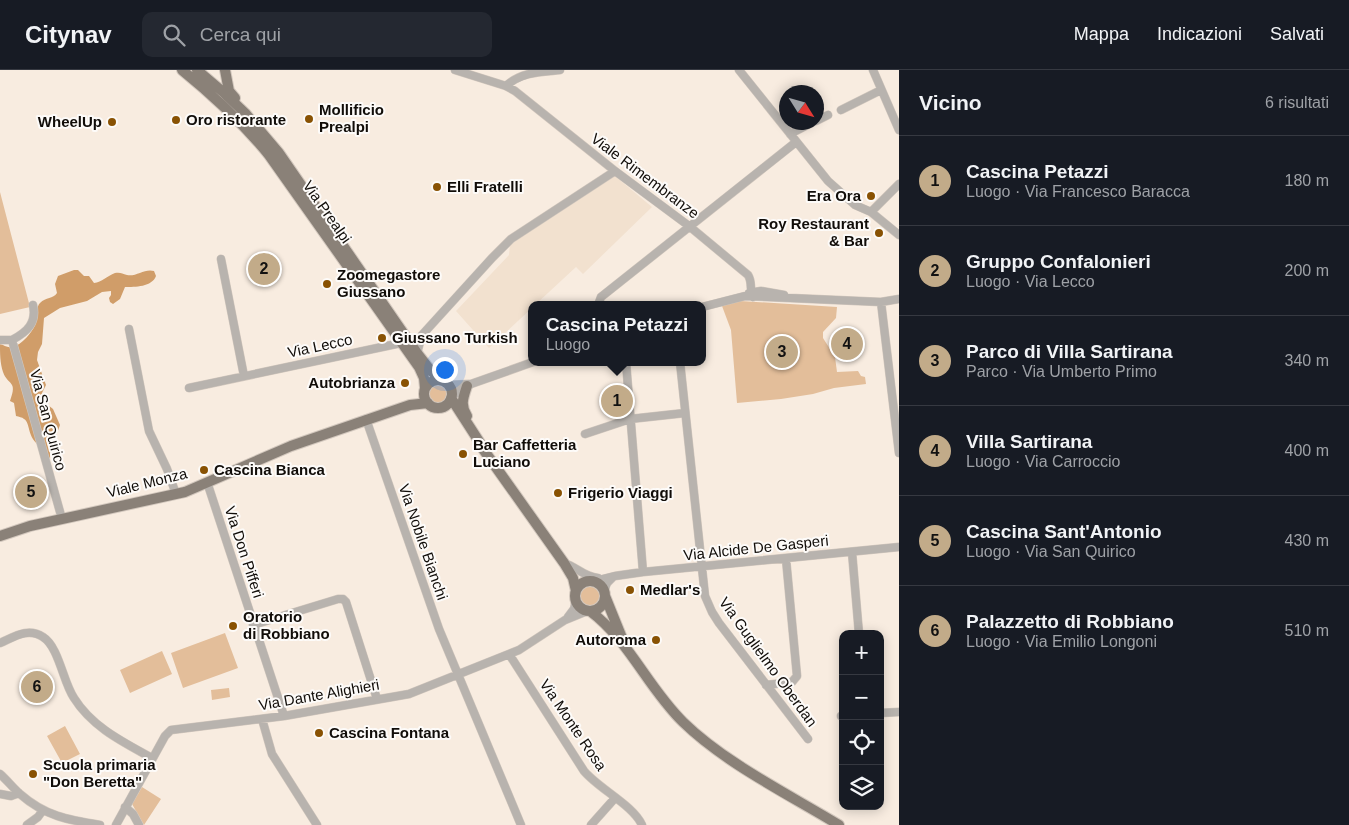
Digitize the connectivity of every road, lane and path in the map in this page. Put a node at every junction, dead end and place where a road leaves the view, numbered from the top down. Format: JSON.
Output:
{"nodes":[{"id":1,"x":182,"y":70,"type":"edge"},
{"id":2,"x":197,"y":70,"type":"edge"},
{"id":3,"x":225,"y":70,"type":"edge"},
{"id":4,"x":455,"y":70,"type":"edge"},
{"id":5,"x":560,"y":70,"type":"edge"},
{"id":6,"x":739,"y":70,"type":"edge"},
{"id":7,"x":873,"y":70,"type":"edge"},
{"id":8,"x":506,"y":86,"type":"junction"},
{"id":9,"x":881,"y":90,"type":"junction"},
{"id":10,"x":841,"y":110,"type":"dead end"},
{"id":11,"x":245,"y":113,"type":"junction"},
{"id":12,"x":828,"y":115,"type":"dead end"},
{"id":13,"x":824,"y":117,"type":"edge"},
{"id":14,"x":798,"y":130,"type":"edge"},
{"id":15,"x":899,"y":130,"type":"edge"},
{"id":16,"x":790,"y":134,"type":"junction"},
{"id":17,"x":796,"y":142,"type":"junction"},
{"id":18,"x":615,"y":171,"type":"junction"},
{"id":19,"x":899,"y":184,"type":"edge"},
{"id":20,"x":871,"y":212,"type":"junction"},
{"id":21,"x":689,"y":226,"type":"junction"},
{"id":22,"x":899,"y":235,"type":"edge"},
{"id":23,"x":222,"y":259,"type":"dead end"},
{"id":24,"x":753,"y":294,"type":"junction"},
{"id":25,"x":899,"y":298,"type":"edge"},
{"id":26,"x":599,"y":301,"type":"edge"},
{"id":27,"x":881,"y":302,"type":"junction"},
{"id":28,"x":33,"y":305,"type":"dead end"},
{"id":29,"x":706,"y":306,"type":"edge"},
{"id":30,"x":130,"y":329,"type":"dead end"},
{"id":31,"x":422,"y":335,"type":"junction"},
{"id":32,"x":0,"y":340,"type":"edge"},
{"id":33,"x":12,"y":340,"type":"junction"},
{"id":34,"x":404,"y":341,"type":"junction"},
{"id":35,"x":417,"y":353,"type":"junction"},
{"id":36,"x":528,"y":364,"type":"edge"},
{"id":37,"x":627,"y":366,"type":"edge"},
{"id":38,"x":680,"y":366,"type":"edge"},
{"id":39,"x":244,"y":376,"type":"junction"},
{"id":40,"x":469,"y":385,"type":"junction"},
{"id":41,"x":189,"y":388,"type":"dead end"},
{"id":42,"x":424,"y":390,"type":"junction"},
{"id":43,"x":449,"y":390,"type":"junction"},
{"id":44,"x":896,"y":395,"type":"edge"},
{"id":45,"x":410,"y":405,"type":"junction"},
{"id":46,"x":433,"y":406,"type":"junction"},
{"id":47,"x":685,"y":413,"type":"junction"},
{"id":48,"x":366,"y":419,"type":"junction"},
{"id":49,"x":630,"y":419,"type":"junction"},
{"id":50,"x":585,"y":434,"type":"dead end"},
{"id":51,"x":481,"y":445,"type":"junction"},
{"id":52,"x":899,"y":453,"type":"edge"},
{"id":53,"x":207,"y":482,"type":"junction"},
{"id":54,"x":176,"y":494,"type":"junction"},
{"id":55,"x":62,"y":518,"type":"junction"},
{"id":56,"x":0,"y":536,"type":"edge"},
{"id":57,"x":899,"y":547,"type":"edge"},
{"id":58,"x":852,"y":552,"type":"junction"},
{"id":59,"x":786,"y":559,"type":"junction"},
{"id":60,"x":564,"y":563,"type":"junction"},
{"id":61,"x":702,"y":567,"type":"junction"},
{"id":62,"x":644,"y":572,"type":"junction"},
{"id":63,"x":615,"y":576,"type":"junction"},
{"id":64,"x":602,"y":578,"type":"junction"},
{"id":65,"x":588,"y":582,"type":"junction"},
{"id":66,"x":604,"y":594,"type":"junction"},
{"id":67,"x":576,"y":596,"type":"junction"},
{"id":68,"x":588,"y":611,"type":"junction"},
{"id":69,"x":565,"y":620,"type":"junction"},
{"id":70,"x":254,"y":625,"type":"junction"},
{"id":71,"x":859,"y":630,"type":"edge"},
{"id":72,"x":0,"y":643,"type":"edge"},
{"id":73,"x":628,"y":650,"type":"junction"},
{"id":74,"x":509,"y":654,"type":"junction"},
{"id":75,"x":457,"y":674,"type":"junction"},
{"id":76,"x":766,"y":685,"type":"junction"},
{"id":77,"x":377,"y":699,"type":"junction"},
{"id":78,"x":899,"y":712,"type":"edge"},
{"id":79,"x":884,"y":713,"type":"edge"},
{"id":80,"x":284,"y":716,"type":"junction"},
{"id":81,"x":262,"y":719,"type":"junction"},
{"id":82,"x":808,"y":740,"type":"dead end"},
{"id":83,"x":152,"y":758,"type":"junction"},
{"id":84,"x":2,"y":776,"type":"edge"},
{"id":85,"x":19,"y":793,"type":"junction"},
{"id":86,"x":0,"y":794,"type":"edge"},
{"id":87,"x":615,"y":798,"type":"junction"},
{"id":88,"x":124,"y":807,"type":"junction"},
{"id":89,"x":43,"y":810,"type":"junction"},
{"id":90,"x":27,"y":825,"type":"edge"},
{"id":91,"x":100,"y":825,"type":"edge"},
{"id":92,"x":116,"y":825,"type":"edge"},
{"id":93,"x":139,"y":825,"type":"edge"},
{"id":94,"x":317,"y":825,"type":"edge"},
{"id":95,"x":520,"y":825,"type":"edge"},
{"id":96,"x":591,"y":825,"type":"edge"},
{"id":97,"x":642,"y":825,"type":"edge"},
{"id":98,"x":839,"y":825,"type":"edge"}],
"edges":[{"from":1,"to":34,"type":"main road","name":"Via Prealpi"},
{"from":2,"to":11,"type":"main road","name":"Via Prealpi"},
{"from":3,"to":11,"type":"main road"},
{"from":4,"to":8,"type":"street"},
{"from":5,"to":8,"type":"street"},
{"from":6,"to":16,"type":"street"},
{"from":7,"to":9,"type":"street"},
{"from":8,"to":18,"type":"street","name":"Viale Rimembranze"},
{"from":9,"to":10,"type":"street"},
{"from":9,"to":15,"type":"street"},
{"from":11,"to":34,"type":"main road","name":"Via Prealpi"},
{"from":12,"to":13,"type":"street"},
{"from":14,"to":16,"type":"street"},
{"from":16,"to":17,"type":"street"},
{"from":17,"to":20,"type":"street"},
{"from":17,"to":21,"type":"street"},
{"from":18,"to":21,"type":"street","name":"Viale Rimembranze"},
{"from":18,"to":31,"type":"street"},
{"from":19,"to":20,"type":"street"},
{"from":20,"to":22,"type":"street"},
{"from":21,"to":24,"type":"street","name":"Viale Rimembranze"},
{"from":21,"to":26,"type":"street"},
{"from":23,"to":39,"type":"street"},
{"from":24,"to":27,"type":"street"},
{"from":24,"to":29,"type":"street"},
{"from":25,"to":27,"type":"street"},
{"from":27,"to":44,"type":"street"},
{"from":28,"to":33,"type":"street"},
{"from":30,"to":54,"type":"street"},
{"from":31,"to":34,"type":"street","name":"Via Lecco"},
{"from":31,"to":35,"type":"street"},
{"from":32,"to":33,"type":"street"},
{"from":33,"to":55,"type":"street","name":"Via San Quirico"},
{"from":34,"to":35,"type":"main road","name":"Via Prealpi"},
{"from":34,"to":39,"type":"street","name":"Via Lecco"},
{"from":34,"to":42,"type":"main road","name":"Via Prealpi"},
{"from":35,"to":43,"type":"main road","name":"Via Prealpi"},
{"from":36,"to":40,"type":"street"},
{"from":37,"to":49,"type":"street"},
{"from":38,"to":47,"type":"street","name":"Via Guglielmo Oberdan"},
{"from":39,"to":41,"type":"street","name":"Via Lecco"},
{"from":40,"to":43,"type":"street"},
{"from":40,"to":51,"type":"main road"},
{"from":42,"to":43,"type":"main road"},
{"from":42,"to":45,"type":"main road","name":"Viale Monza"},
{"from":42,"to":46,"type":"main road"},
{"from":43,"to":46,"type":"main road"},
{"from":43,"to":51,"type":"main road","name":"Via Prealpi"},
{"from":44,"to":52,"type":"street"},
{"from":45,"to":46,"type":"main road","name":"Viale Monza"},
{"from":45,"to":48,"type":"main road","name":"Viale Monza"},
{"from":46,"to":51,"type":"main road"},
{"from":47,"to":49,"type":"street"},
{"from":47,"to":61,"type":"street","name":"Via Guglielmo Oberdan"},
{"from":48,"to":53,"type":"main road","name":"Viale Monza"},
{"from":48,"to":75,"type":"street","name":"Via Nobile Bianchi"},
{"from":49,"to":50,"type":"street"},
{"from":49,"to":62,"type":"street"},
{"from":51,"to":60,"type":"main road"},
{"from":53,"to":54,"type":"main road","name":"Viale Monza"},
{"from":53,"to":70,"type":"street","name":"Via Don Pifferi"},
{"from":54,"to":55,"type":"main road","name":"Viale Monza"},
{"from":55,"to":56,"type":"main road","name":"Viale Monza"},
{"from":57,"to":58,"type":"street","name":"Via Alcide De Gasperi"},
{"from":58,"to":59,"type":"street","name":"Via Alcide De Gasperi"},
{"from":58,"to":71,"type":"street"},
{"from":59,"to":61,"type":"street","name":"Via Alcide De Gasperi"},
{"from":59,"to":76,"type":"street"},
{"from":60,"to":64,"type":"street"},
{"from":60,"to":65,"type":"main road"},
{"from":60,"to":67,"type":"main road"},
{"from":61,"to":62,"type":"street","name":"Via Alcide De Gasperi"},
{"from":61,"to":76,"type":"street","name":"Via Guglielmo Oberdan"},
{"from":62,"to":63,"type":"street","name":"Via Alcide De Gasperi"},
{"from":63,"to":64,"type":"street","name":"Via Alcide De Gasperi"},
{"from":63,"to":66,"type":"street"},
{"from":64,"to":65,"type":"street","name":"Via Alcide De Gasperi"},
{"from":65,"to":66,"type":"main road"},
{"from":65,"to":67,"type":"main road"},
{"from":66,"to":68,"type":"main road"},
{"from":66,"to":73,"type":"main road"},
{"from":67,"to":68,"type":"main road"},
{"from":67,"to":69,"type":"street","name":"Via Dante Alighieri"},
{"from":68,"to":69,"type":"street","name":"Via Dante Alighieri"},
{"from":68,"to":73,"type":"main road"},
{"from":69,"to":74,"type":"street","name":"Via Dante Alighieri"},
{"from":70,"to":77,"type":"street"},
{"from":70,"to":80,"type":"street","name":"Via Don Pifferi"},
{"from":72,"to":83,"type":"street"},
{"from":73,"to":98,"type":"main road"},
{"from":74,"to":75,"type":"street","name":"Via Dante Alighieri"},
{"from":74,"to":87,"type":"street","name":"Via Monte Rosa"},
{"from":75,"to":77,"type":"street","name":"Via Dante Alighieri"},
{"from":75,"to":95,"type":"street","name":"Via Nobile Bianchi"},
{"from":76,"to":82,"type":"street","name":"Via Guglielmo Oberdan"},
{"from":77,"to":80,"type":"street","name":"Via Dante Alighieri"},
{"from":78,"to":79,"type":"street"},
{"from":80,"to":81,"type":"street","name":"Via Dante Alighieri"},
{"from":81,"to":83,"type":"street","name":"Via Dante Alighieri"},
{"from":81,"to":94,"type":"street"},
{"from":83,"to":88,"type":"street","name":"Via Dante Alighieri"},
{"from":84,"to":85,"type":"street"},
{"from":85,"to":86,"type":"street"},
{"from":85,"to":89,"type":"street"},
{"from":87,"to":96,"type":"street"},
{"from":87,"to":97,"type":"street","name":"Via Monte Rosa"},
{"from":88,"to":92,"type":"street","name":"Via Dante Alighieri"},
{"from":88,"to":93,"type":"street"},
{"from":89,"to":90,"type":"street"},
{"from":89,"to":91,"type":"street"}]}
